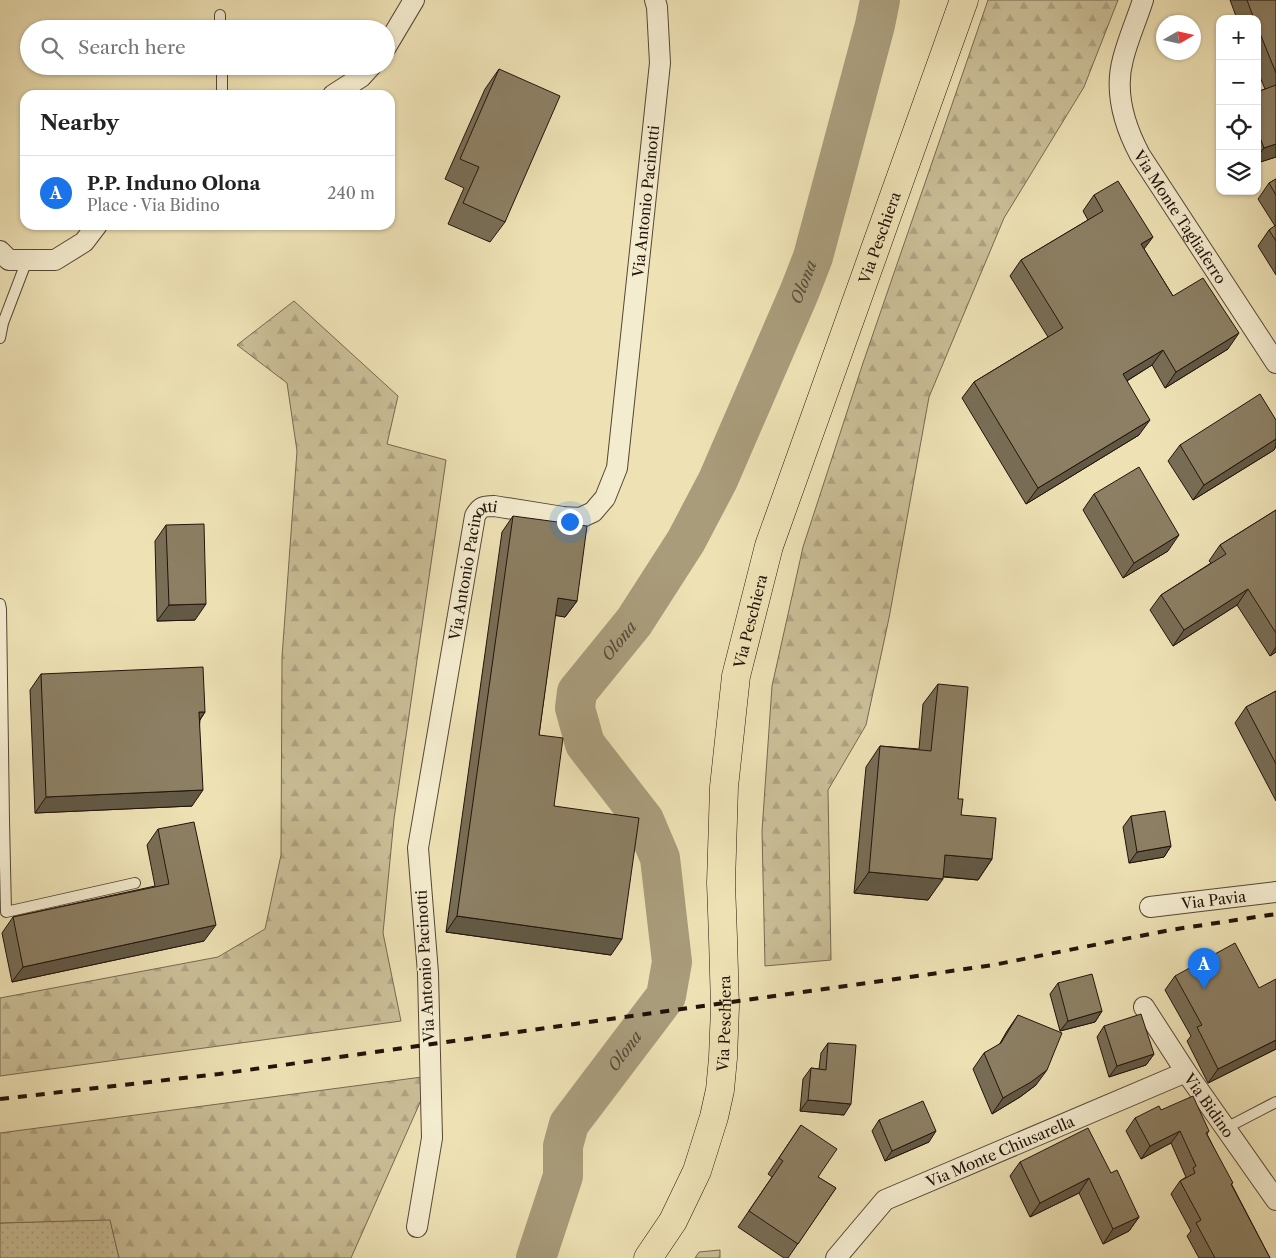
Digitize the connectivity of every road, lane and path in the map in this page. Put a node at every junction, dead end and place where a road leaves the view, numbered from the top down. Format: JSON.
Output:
{"nodes":[{"id":1,"x":414,"y":0,"type":"edge"},
{"id":2,"x":655,"y":0,"type":"edge"},
{"id":3,"x":964,"y":0,"type":"edge"},
{"id":4,"x":1143,"y":0,"type":"edge"},
{"id":5,"x":220,"y":15,"type":"dead end"},
{"id":6,"x":220,"y":20,"type":"edge"},
{"id":7,"x":395,"y":32,"type":"edge"},
{"id":8,"x":222,"y":75,"type":"edge"},
{"id":9,"x":363,"y":75,"type":"edge"},
{"id":10,"x":222,"y":90,"type":"edge"},
{"id":11,"x":341,"y":90,"type":"edge"},
{"id":12,"x":93,"y":230,"type":"edge"},
{"id":13,"x":0,"y":251,"type":"edge"},
{"id":14,"x":28,"y":260,"type":"junction"},
{"id":15,"x":0,"y":338,"type":"edge"},
{"id":16,"x":1276,"y":363,"type":"edge"},
{"id":17,"x":0,"y":604,"type":"edge"},
{"id":18,"x":135,"y":883,"type":"dead end"},
{"id":19,"x":1276,"y":892,"type":"edge"},
{"id":20,"x":1150,"y":907,"type":"dead end"},
{"id":21,"x":1144,"y":1007,"type":"dead end"},
{"id":22,"x":1186,"y":1072,"type":"junction"},
{"id":23,"x":1276,"y":1102,"type":"edge"},
{"id":24,"x":1226,"y":1128,"type":"junction"},
{"id":25,"x":1276,"y":1200,"type":"edge"},
{"id":26,"x":417,"y":1226,"type":"dead end"},
{"id":27,"x":648,"y":1258,"type":"edge"},
{"id":28,"x":836,"y":1258,"type":"edge"}],
"edges":[{"from":1,"to":7,"type":"street"},
{"from":2,"to":26,"type":"street","name":"Via Antonio Pacinotti"},
{"from":3,"to":27,"type":"main road","name":"Via Peschiera"},
{"from":4,"to":16,"type":"street","name":"Via Monte Tagliaferro"},
{"from":5,"to":6,"type":"lane"},
{"from":8,"to":10,"type":"lane"},
{"from":9,"to":11,"type":"street"},
{"from":12,"to":14,"type":"street"},
{"from":13,"to":14,"type":"street"},
{"from":14,"to":15,"type":"lane"},
{"from":17,"to":18,"type":"lane"},
{"from":19,"to":20,"type":"street","name":"Via Pavia"},
{"from":21,"to":22,"type":"street","name":"Via Bidino"},
{"from":22,"to":24,"type":"street","name":"Via Bidino"},
{"from":22,"to":28,"type":"street","name":"Via Monte Chiusarella"},
{"from":23,"to":24,"type":"lane"},
{"from":24,"to":25,"type":"street","name":"Via Bidino"}]}
